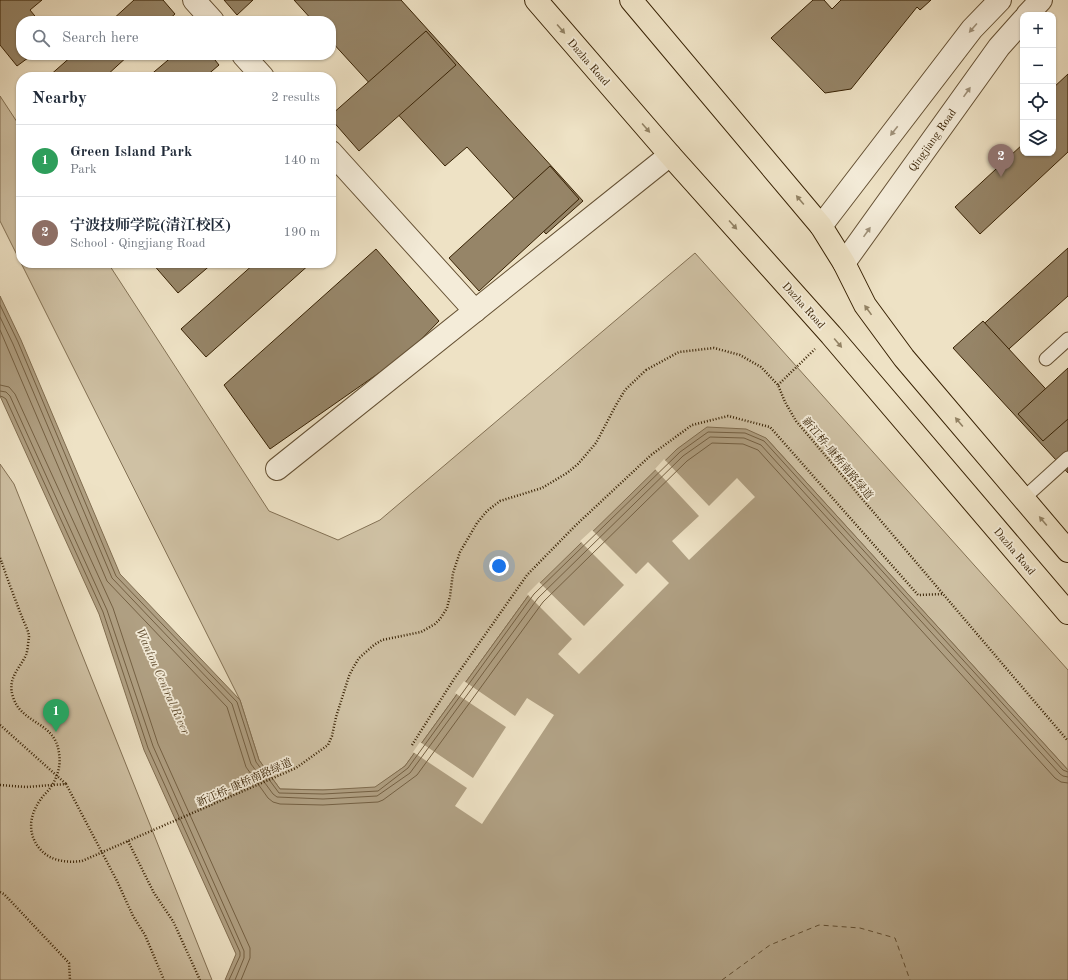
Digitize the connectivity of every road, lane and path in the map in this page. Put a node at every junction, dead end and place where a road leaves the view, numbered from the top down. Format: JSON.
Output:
{"nodes":[{"id":1,"x":194,"y":0,"type":"edge"},
{"id":2,"x":536,"y":0,"type":"edge"},
{"id":3,"x":631,"y":0,"type":"edge"},
{"id":4,"x":1000,"y":0,"type":"edge"},
{"id":5,"x":1041,"y":0,"type":"edge"},
{"id":6,"x":1031,"y":12,"type":"edge"},
{"id":7,"x":208,"y":16,"type":"edge"},
{"id":8,"x":1020,"y":23,"type":"edge"},
{"id":9,"x":248,"y":60,"type":"edge"},
{"id":10,"x":258,"y":72,"type":"edge"},
{"id":11,"x":670,"y":155,"type":"junction"},
{"id":12,"x":336,"y":158,"type":"edge"},
{"id":13,"x":821,"y":226,"type":"junction"},
{"id":14,"x":844,"y":263,"type":"junction"},
{"id":15,"x":474,"y":311,"type":"junction"},
{"id":16,"x":1068,"y":339,"type":"edge"},
{"id":17,"x":1046,"y":359,"type":"dead end"},
{"id":18,"x":1068,"y":458,"type":"edge"},
{"id":19,"x":277,"y":469,"type":"dead end"},
{"id":20,"x":1024,"y":498,"type":"junction"},
{"id":21,"x":1068,"y":551,"type":"edge"},
{"id":22,"x":0,"y":558,"type":"edge"},
{"id":23,"x":943,"y":594,"type":"junction"},
{"id":24,"x":1068,"y":613,"type":"edge"},
{"id":25,"x":0,"y":725,"type":"edge"},
{"id":26,"x":1068,"y":741,"type":"edge"},
{"id":27,"x":412,"y":745,"type":"dead end"},
{"id":28,"x":66,"y":784,"type":"junction"},
{"id":29,"x":0,"y":785,"type":"edge"},
{"id":30,"x":128,"y":841,"type":"junction"},
{"id":31,"x":0,"y":892,"type":"edge"},
{"id":32,"x":70,"y":980,"type":"edge"},
{"id":33,"x":164,"y":980,"type":"edge"},
{"id":34,"x":200,"y":980,"type":"edge"}],
"edges":[{"from":1,"to":7,"type":"street"},
{"from":2,"to":11,"type":"main road","name":"Dazha Road","one_way":true},
{"from":13,"to":3,"type":"main road","one_way":true},
{"from":4,"to":13,"type":"street","one_way":true},
{"from":5,"to":6,"type":"street"},
{"from":14,"to":8,"type":"street","name":"Qingjiang Road","one_way":true},
{"from":9,"to":10,"type":"street"},
{"from":11,"to":15,"type":"street"},
{"from":11,"to":24,"type":"main road","name":"Dazha Road","one_way":true},
{"from":12,"to":15,"type":"street"},
{"from":13,"to":14,"type":"main road"},
{"from":20,"to":14,"type":"main road","one_way":true},
{"from":15,"to":19,"type":"street"},
{"from":16,"to":17,"type":"lane"},
{"from":18,"to":20,"type":"lane"},
{"from":21,"to":20,"type":"main road","one_way":true},
{"from":22,"to":30,"type":"path","name":"新江桥-康桥南路绿道","bridge":true},
{"from":23,"to":26,"type":"path","name":"新江桥-康桥南路绿道"},
{"from":23,"to":27,"type":"path"},
{"from":23,"to":30,"type":"path","name":"新江桥-康桥南路绿道","bridge":true},
{"from":25,"to":28,"type":"path"},
{"from":28,"to":29,"type":"path"},
{"from":28,"to":33,"type":"path"},
{"from":30,"to":34,"type":"path"},
{"from":31,"to":32,"type":"path"}]}
